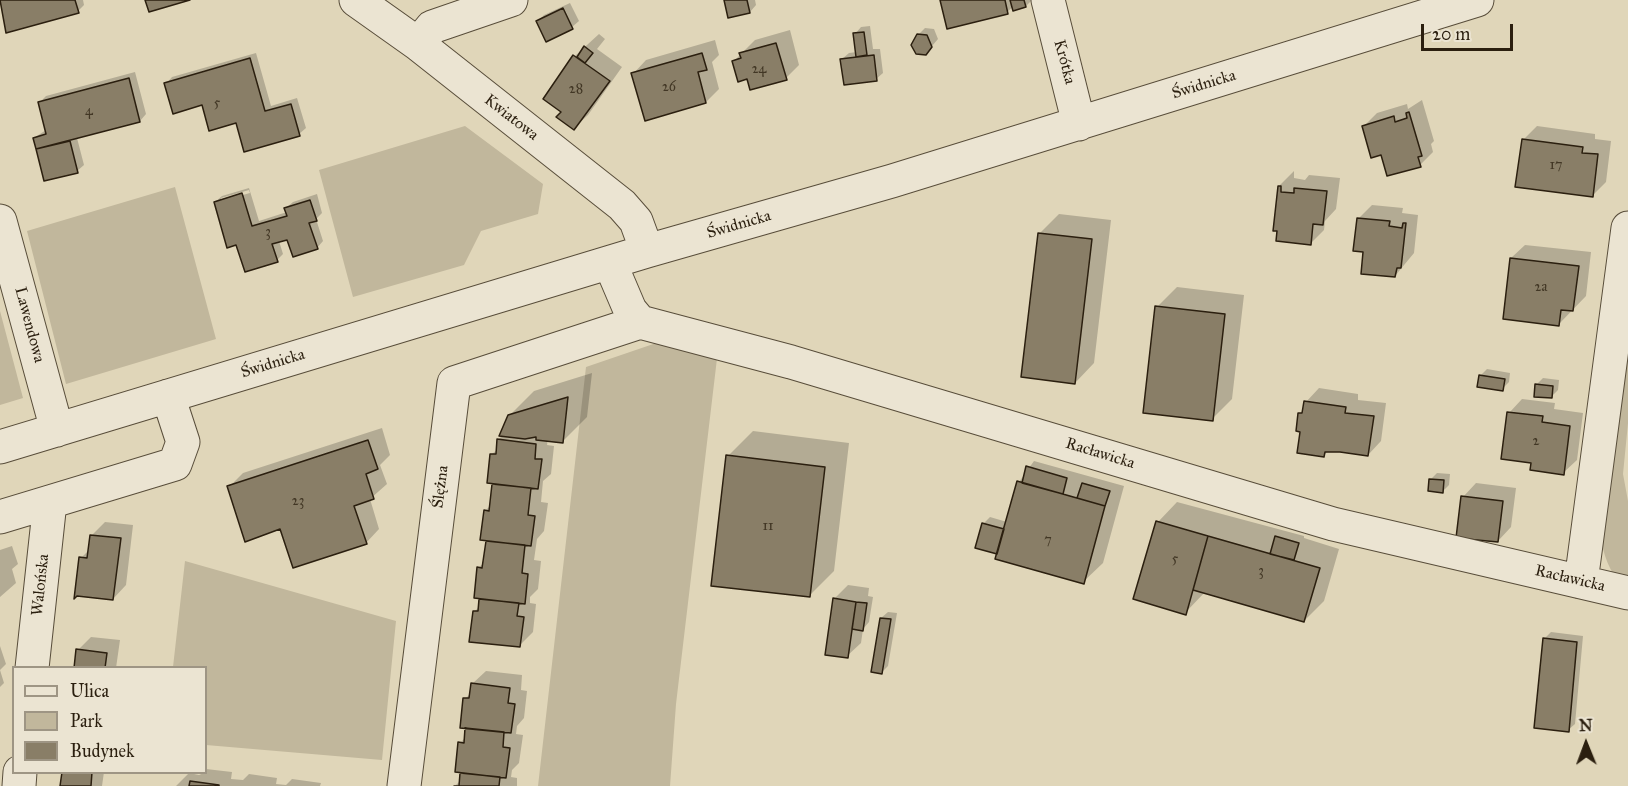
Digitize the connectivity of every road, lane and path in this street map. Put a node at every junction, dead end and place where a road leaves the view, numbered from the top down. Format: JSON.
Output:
{"nodes":[{"id":1,"x":356,"y":0,"type":"edge"},
{"id":2,"x":511,"y":0,"type":"edge"},
{"id":3,"x":1048,"y":0,"type":"edge"},
{"id":4,"x":1477,"y":0,"type":"edge"},
{"id":5,"x":418,"y":44,"type":"junction"},
{"id":6,"x":1079,"y":123,"type":"junction"},
{"id":7,"x":1628,"y":228,"type":"edge"},
{"id":8,"x":2,"y":236,"type":"edge"},
{"id":9,"x":646,"y":251,"type":"junction"},
{"id":10,"x":610,"y":263,"type":"junction"},
{"id":11,"x":640,"y":322,"type":"junction"},
{"id":12,"x":168,"y":396,"type":"junction"},
{"id":13,"x":57,"y":430,"type":"junction"},
{"id":14,"x":0,"y":447,"type":"edge"},
{"id":15,"x":50,"y":502,"type":"junction"},
{"id":16,"x":0,"y":517,"type":"edge"},
{"id":17,"x":1581,"y":582,"type":"junction"},
{"id":18,"x":1628,"y":593,"type":"edge"},
{"id":19,"x":32,"y":666,"type":"edge"},
{"id":20,"x":404,"y":786,"type":"edge"}],
"edges":[{"from":1,"to":5,"type":"street","name":"Kwiatowa"},
{"from":2,"to":5,"type":"street"},
{"from":3,"to":6,"type":"street","name":"Krótka"},
{"from":4,"to":6,"type":"street","name":"Świdnicka"},
{"from":5,"to":9,"type":"street","name":"Kwiatowa"},
{"from":6,"to":9,"type":"street","name":"Świdnicka"},
{"from":7,"to":17,"type":"street"},
{"from":8,"to":13,"type":"street","name":"Lawendowa"},
{"from":9,"to":10,"type":"street","name":"Świdnicka"},
{"from":10,"to":11,"type":"street"},
{"from":10,"to":12,"type":"street","name":"Świdnicka"},
{"from":11,"to":17,"type":"street","name":"Racławicka"},
{"from":11,"to":20,"type":"street","name":"Ślężna"},
{"from":12,"to":13,"type":"street","name":"Świdnicka"},
{"from":12,"to":15,"type":"street"},
{"from":13,"to":14,"type":"street","name":"Świdnicka"},
{"from":15,"to":16,"type":"street"},
{"from":15,"to":19,"type":"street","name":"Walońska"},
{"from":17,"to":18,"type":"street","name":"Racławicka"}]}
